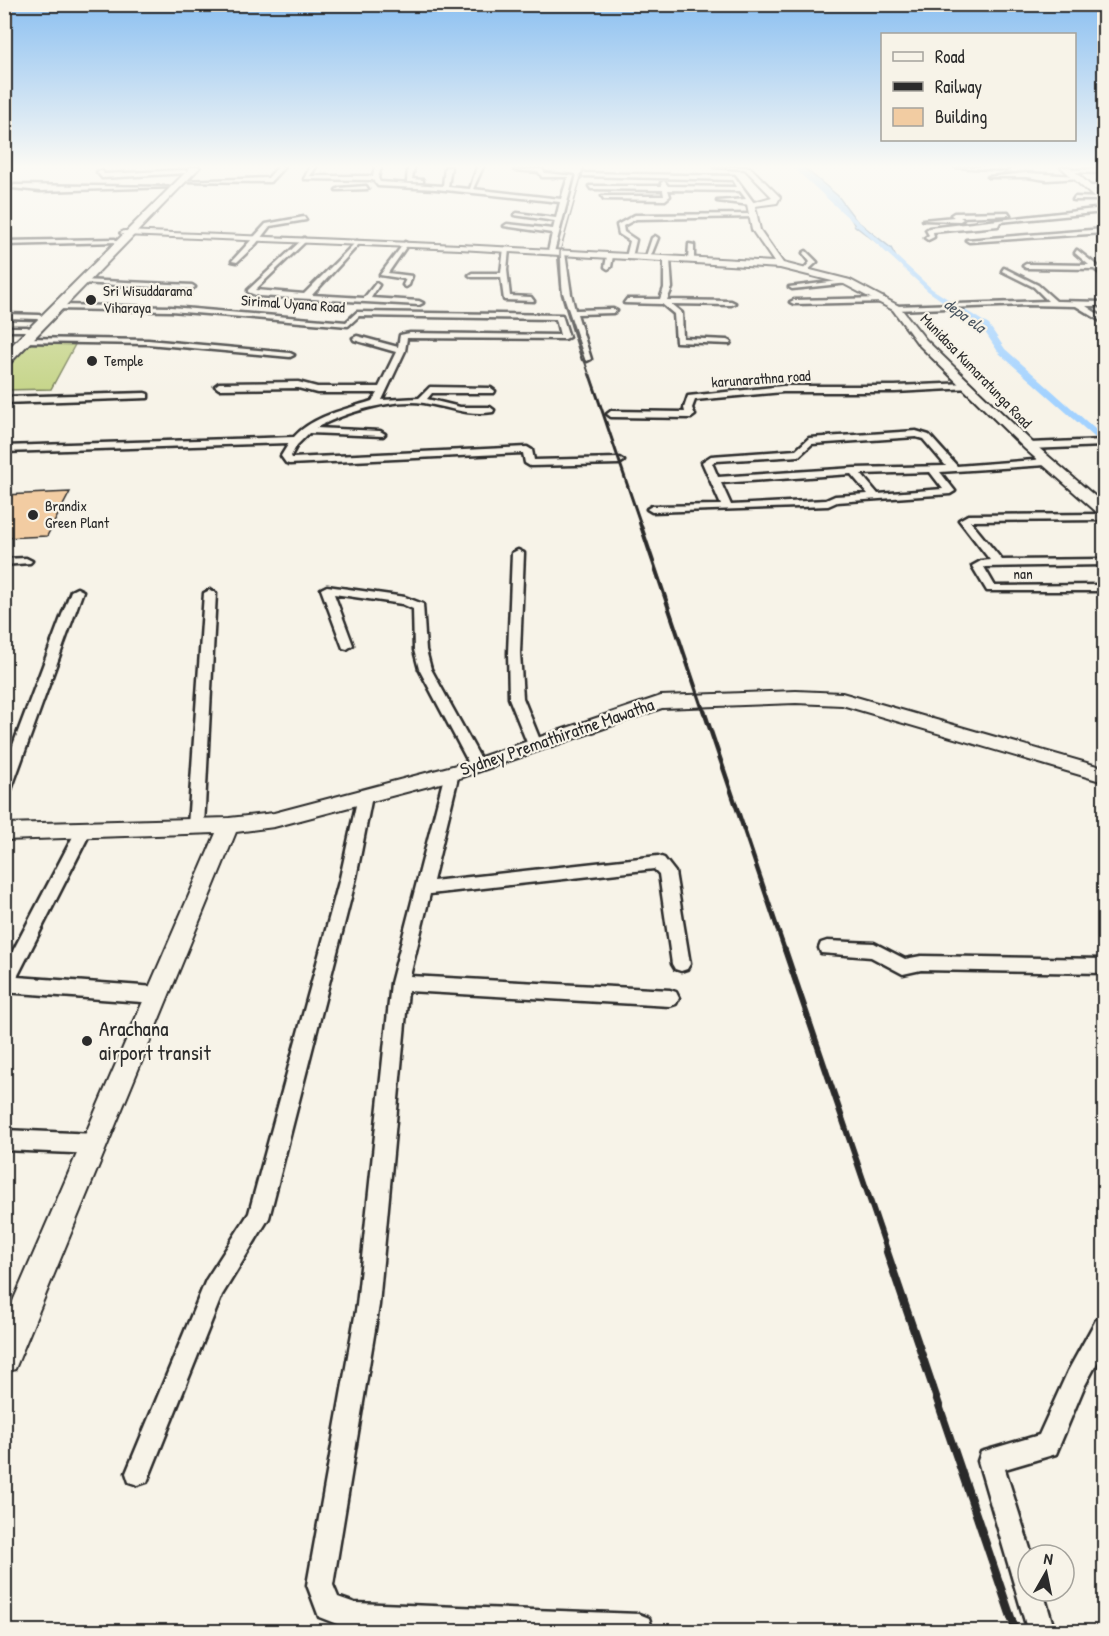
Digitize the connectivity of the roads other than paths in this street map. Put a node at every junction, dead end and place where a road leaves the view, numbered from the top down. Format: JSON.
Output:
{"nodes":[{"id":1,"x":115,"y":243,"type":"edge"},
{"id":2,"x":116,"y":243,"type":"edge"},
{"id":3,"x":252,"y":243,"type":"edge"},
{"id":4,"x":300,"y":243,"type":"edge"},
{"id":5,"x":357,"y":243,"type":"edge"},
{"id":6,"x":374,"y":243,"type":"edge"},
{"id":7,"x":553,"y":243,"type":"edge"},
{"id":8,"x":632,"y":243,"type":"edge"},
{"id":9,"x":653,"y":243,"type":"edge"},
{"id":10,"x":765,"y":243,"type":"edge"},
{"id":11,"x":1032,"y":243,"type":"edge"},
{"id":12,"x":405,"y":244,"type":"junction"},
{"id":13,"x":691,"y":245,"type":"dead end"},
{"id":14,"x":999,"y":246,"type":"dead end"},
{"id":15,"x":506,"y":249,"type":"junction"},
{"id":16,"x":551,"y":252,"type":"junction"},
{"id":17,"x":1077,"y":252,"type":"dead end"},
{"id":18,"x":562,"y":253,"type":"junction"},
{"id":19,"x":806,"y":253,"type":"dead end"},
{"id":20,"x":610,"y":256,"type":"junction"},
{"id":21,"x":629,"y":257,"type":"junction"},
{"id":22,"x":647,"y":258,"type":"junction"},
{"id":23,"x":667,"y":259,"type":"junction"},
{"id":24,"x":691,"y":260,"type":"junction"},
{"id":25,"x":235,"y":261,"type":"dead end"},
{"id":26,"x":780,"y":265,"type":"junction"},
{"id":27,"x":1026,"y":266,"type":"dead end"},
{"id":28,"x":608,"y":267,"type":"dead end"},
{"id":29,"x":1094,"y":267,"type":"junction"},
{"id":30,"x":806,"y":270,"type":"junction"},
{"id":31,"x":1004,"y":270,"type":"dead end"},
{"id":32,"x":504,"y":274,"type":"junction"},
{"id":33,"x":1104,"y":274,"type":"edge"},
{"id":34,"x":472,"y":275,"type":"dead end"},
{"id":35,"x":82,"y":282,"type":"junction"},
{"id":36,"x":848,"y":282,"type":"junction"},
{"id":37,"x":376,"y":285,"type":"dead end"},
{"id":38,"x":406,"y":285,"type":"dead end"},
{"id":39,"x":192,"y":286,"type":"dead end"},
{"id":40,"x":792,"y":287,"type":"dead end"},
{"id":41,"x":306,"y":297,"type":"junction"},
{"id":42,"x":531,"y":299,"type":"dead end"},
{"id":43,"x":366,"y":300,"type":"junction"},
{"id":44,"x":884,"y":300,"type":"junction"},
{"id":45,"x":627,"y":301,"type":"dead end"},
{"id":46,"x":663,"y":301,"type":"junction"},
{"id":47,"x":795,"y":302,"type":"dead end"},
{"id":48,"x":418,"y":303,"type":"dead end"},
{"id":49,"x":731,"y":303,"type":"dead end"},
{"id":50,"x":1055,"y":304,"type":"junction"},
{"id":51,"x":1078,"y":304,"type":"junction"},
{"id":52,"x":1104,"y":304,"type":"edge"},
{"id":53,"x":57,"y":307,"type":"junction"},
{"id":54,"x":896,"y":308,"type":"junction"},
{"id":55,"x":613,"y":311,"type":"dead end"},
{"id":56,"x":572,"y":312,"type":"junction"},
{"id":57,"x":4,"y":316,"type":"edge"},
{"id":58,"x":39,"y":317,"type":"junction"},
{"id":59,"x":1104,"y":321,"type":"edge"},
{"id":60,"x":4,"y":329,"type":"edge"},
{"id":61,"x":26,"y":334,"type":"junction"},
{"id":62,"x":357,"y":338,"type":"dead end"},
{"id":63,"x":727,"y":342,"type":"dead end"},
{"id":64,"x":4,"y":351,"type":"edge"},
{"id":65,"x":401,"y":351,"type":"junction"},
{"id":66,"x":291,"y":355,"type":"dead end"},
{"id":67,"x":587,"y":359,"type":"dead end"},
{"id":68,"x":4,"y":361,"type":"edge"},
{"id":69,"x":219,"y":386,"type":"dead end"},
{"id":70,"x":968,"y":386,"type":"junction"},
{"id":71,"x":381,"y":390,"type":"junction"},
{"id":72,"x":491,"y":391,"type":"dead end"},
{"id":73,"x":145,"y":396,"type":"dead end"},
{"id":74,"x":4,"y":400,"type":"edge"},
{"id":75,"x":422,"y":400,"type":"junction"},
{"id":76,"x":376,"y":403,"type":"junction"},
{"id":77,"x":490,"y":410,"type":"dead end"},
{"id":78,"x":611,"y":414,"type":"dead end"},
{"id":79,"x":304,"y":430,"type":"junction"},
{"id":80,"x":380,"y":434,"type":"dead end"},
{"id":81,"x":293,"y":440,"type":"junction"},
{"id":82,"x":1100,"y":444,"type":"edge"},
{"id":83,"x":1029,"y":446,"type":"junction"},
{"id":84,"x":4,"y":449,"type":"edge"},
{"id":85,"x":619,"y":461,"type":"dead end"},
{"id":86,"x":1046,"y":462,"type":"junction"},
{"id":87,"x":932,"y":469,"type":"junction"},
{"id":88,"x":954,"y":469,"type":"junction"},
{"id":89,"x":854,"y":471,"type":"junction"},
{"id":90,"x":715,"y":480,"type":"junction"},
{"id":91,"x":875,"y":497,"type":"junction"},
{"id":92,"x":727,"y":508,"type":"junction"},
{"id":93,"x":652,"y":509,"type":"dead end"},
{"id":94,"x":1104,"y":511,"type":"edge"},
{"id":95,"x":1104,"y":517,"type":"edge"},
{"id":96,"x":518,"y":553,"type":"dead end"},
{"id":97,"x":26,"y":561,"type":"dead end"},
{"id":98,"x":1104,"y":561,"type":"edge"},
{"id":99,"x":4,"y":562,"type":"edge"},
{"id":100,"x":999,"y":563,"type":"junction"},
{"id":101,"x":1104,"y":588,"type":"edge"},
{"id":102,"x":77,"y":591,"type":"dead end"},
{"id":103,"x":210,"y":593,"type":"dead end"},
{"id":104,"x":347,"y":645,"type":"dead end"},
{"id":105,"x":535,"y":745,"type":"junction"},
{"id":106,"x":477,"y":765,"type":"junction"},
{"id":107,"x":452,"y":773,"type":"junction"},
{"id":108,"x":1104,"y":776,"type":"edge"},
{"id":109,"x":4,"y":790,"type":"edge"},
{"id":110,"x":365,"y":796,"type":"junction"},
{"id":111,"x":229,"y":825,"type":"junction"},
{"id":112,"x":196,"y":826,"type":"junction"},
{"id":113,"x":84,"y":829,"type":"junction"},
{"id":114,"x":4,"y":832,"type":"edge"},
{"id":115,"x":425,"y":888,"type":"junction"},
{"id":116,"x":827,"y":948,"type":"dead end"},
{"id":117,"x":681,"y":964,"type":"dead end"},
{"id":118,"x":1104,"y":966,"type":"edge"},
{"id":119,"x":400,"y":983,"type":"junction"},
{"id":120,"x":5,"y":984,"type":"edge"},
{"id":121,"x":156,"y":995,"type":"junction"},
{"id":122,"x":670,"y":998,"type":"dead end"},
{"id":123,"x":4,"y":1140,"type":"edge"},
{"id":124,"x":96,"y":1144,"type":"junction"},
{"id":125,"x":1104,"y":1328,"type":"edge"},
{"id":126,"x":5,"y":1356,"type":"edge"},
{"id":127,"x":138,"y":1473,"type":"dead end"},
{"id":128,"x":1016,"y":1546,"type":"edge"},
{"id":129,"x":1034,"y":1603,"type":"edge"},
{"id":130,"x":639,"y":1632,"type":"edge"},
{"id":131,"x":1042,"y":1632,"type":"edge"}],
"edges":[{"from":1,"to":58,"type":"highway"},
{"from":2,"to":35,"type":"highway"},
{"from":3,"to":25,"type":"street"},
{"from":4,"to":41,"type":"street"},
{"from":5,"to":41,"type":"street"},
{"from":6,"to":12,"type":"street","name":"Munidasa Kumaratunga Road"},
{"from":7,"to":16,"type":"street"},
{"from":8,"to":21,"type":"street"},
{"from":9,"to":22,"type":"street"},
{"from":10,"to":26,"type":"street"},
{"from":11,"to":14,"type":"street"},
{"from":12,"to":15,"type":"street","name":"Munidasa Kumaratunga Road"},
{"from":12,"to":38,"type":"street"},
{"from":13,"to":24,"type":"street"},
{"from":15,"to":16,"type":"street","name":"Munidasa Kumaratunga Road"},
{"from":15,"to":32,"type":"street"},
{"from":16,"to":18,"type":"street","name":"Munidasa Kumaratunga Road"},
{"from":17,"to":29,"type":"street"},
{"from":18,"to":20,"type":"street","name":"Munidasa Kumaratunga Road"},
{"from":18,"to":56,"type":"street"},
{"from":19,"to":30,"type":"street"},
{"from":20,"to":21,"type":"street","name":"Munidasa Kumaratunga Road"},
{"from":20,"to":28,"type":"street"},
{"from":21,"to":22,"type":"street","name":"Munidasa Kumaratunga Road"},
{"from":22,"to":23,"type":"street","name":"Munidasa Kumaratunga Road"},
{"from":23,"to":24,"type":"street","name":"Munidasa Kumaratunga Road"},
{"from":23,"to":46,"type":"street"},
{"from":24,"to":26,"type":"street","name":"Munidasa Kumaratunga Road"},
{"from":26,"to":30,"type":"street","name":"Munidasa Kumaratunga Road"},
{"from":27,"to":29,"type":"street"},
{"from":29,"to":33,"type":"street"},
{"from":30,"to":36,"type":"street","name":"Munidasa Kumaratunga Road"},
{"from":31,"to":50,"type":"street"},
{"from":32,"to":34,"type":"street"},
{"from":32,"to":42,"type":"street"},
{"from":35,"to":39,"type":"street"},
{"from":35,"to":53,"type":"highway"},
{"from":36,"to":40,"type":"street"},
{"from":36,"to":44,"type":"street","name":"Munidasa Kumaratunga Road"},
{"from":37,"to":43,"type":"street"},
{"from":41,"to":43,"type":"street"},
{"from":43,"to":48,"type":"street"},
{"from":44,"to":47,"type":"street"},
{"from":44,"to":54,"type":"street","name":"Munidasa Kumaratunga Road"},
{"from":45,"to":46,"type":"street"},
{"from":46,"to":49,"type":"street"},
{"from":46,"to":63,"type":"street"},
{"from":50,"to":51,"type":"street"},
{"from":50,"to":54,"type":"street"},
{"from":51,"to":52,"type":"street"},
{"from":51,"to":59,"type":"street"},
{"from":53,"to":61,"type":"highway"},
{"from":53,"to":65,"type":"street","name":"Sirimal Uyana Road"},
{"from":54,"to":70,"type":"street","name":"Munidasa Kumaratunga Road"},
{"from":55,"to":56,"type":"street"},
{"from":56,"to":67,"type":"street"},
{"from":57,"to":58,"type":"street"},
{"from":58,"to":61,"type":"highway"},
{"from":60,"to":61,"type":"street"},
{"from":61,"to":64,"type":"highway"},
{"from":61,"to":66,"type":"street"},
{"from":61,"to":68,"type":"highway"},
{"from":62,"to":65,"type":"street"},
{"from":65,"to":71,"type":"street"},
{"from":69,"to":71,"type":"street"},
{"from":70,"to":78,"type":"street","name":"karunarathna road"},
{"from":70,"to":83,"type":"street","name":"Munidasa Kumaratunga Road"},
{"from":71,"to":76,"type":"street"},
{"from":72,"to":75,"type":"street"},
{"from":73,"to":74,"type":"street"},
{"from":75,"to":76,"type":"street"},
{"from":75,"to":77,"type":"street"},
{"from":76,"to":79,"type":"street"},
{"from":79,"to":80,"type":"street"},
{"from":79,"to":81,"type":"street"},
{"from":81,"to":84,"type":"street"},
{"from":81,"to":85,"type":"street"},
{"from":82,"to":83,"type":"street"},
{"from":83,"to":86,"type":"street","name":"Munidasa Kumaratunga Road"},
{"from":86,"to":88,"type":"street"},
{"from":86,"to":94,"type":"street","name":"Munidasa Kumaratunga Road"},
{"from":87,"to":88,"type":"street"},
{"from":87,"to":89,"type":"street"},
{"from":87,"to":91,"type":"street"},
{"from":88,"to":90,"type":"street"},
{"from":89,"to":90,"type":"street"},
{"from":89,"to":91,"type":"street"},
{"from":90,"to":92,"type":"street"},
{"from":91,"to":92,"type":"street"},
{"from":92,"to":93,"type":"street"},
{"from":95,"to":100,"type":"street"},
{"from":96,"to":105,"type":"street"},
{"from":97,"to":99,"type":"street"},
{"from":98,"to":100,"type":"street"},
{"from":100,"to":101,"type":"street","name":"nan"},
{"from":102,"to":109,"type":"street"},
{"from":103,"to":112,"type":"street"},
{"from":104,"to":106,"type":"street"},
{"from":105,"to":106,"type":"street","name":"Sydney Premathiratne Mawatha"},
{"from":105,"to":108,"type":"street","name":"Sydney Premathiratne Mawatha"},
{"from":106,"to":107,"type":"street","name":"Sydney Premathiratne Mawatha"},
{"from":107,"to":110,"type":"street","name":"Sydney Premathiratne Mawatha"},
{"from":107,"to":115,"type":"street"},
{"from":110,"to":111,"type":"street","name":"Sydney Premathiratne Mawatha"},
{"from":110,"to":127,"type":"street"},
{"from":111,"to":112,"type":"street","name":"Sydney Premathiratne Mawatha"},
{"from":111,"to":121,"type":"street"},
{"from":112,"to":113,"type":"street","name":"Sydney Premathiratne Mawatha"},
{"from":113,"to":114,"type":"street","name":"Sydney Premathiratne Mawatha"},
{"from":113,"to":120,"type":"street"},
{"from":115,"to":117,"type":"street"},
{"from":115,"to":119,"type":"street"},
{"from":116,"to":118,"type":"street"},
{"from":119,"to":122,"type":"street"},
{"from":119,"to":130,"type":"street"},
{"from":120,"to":121,"type":"street"},
{"from":121,"to":124,"type":"street"},
{"from":123,"to":124,"type":"street"},
{"from":124,"to":126,"type":"street"},
{"from":125,"to":128,"type":"street"},
{"from":129,"to":131,"type":"street"}]}
